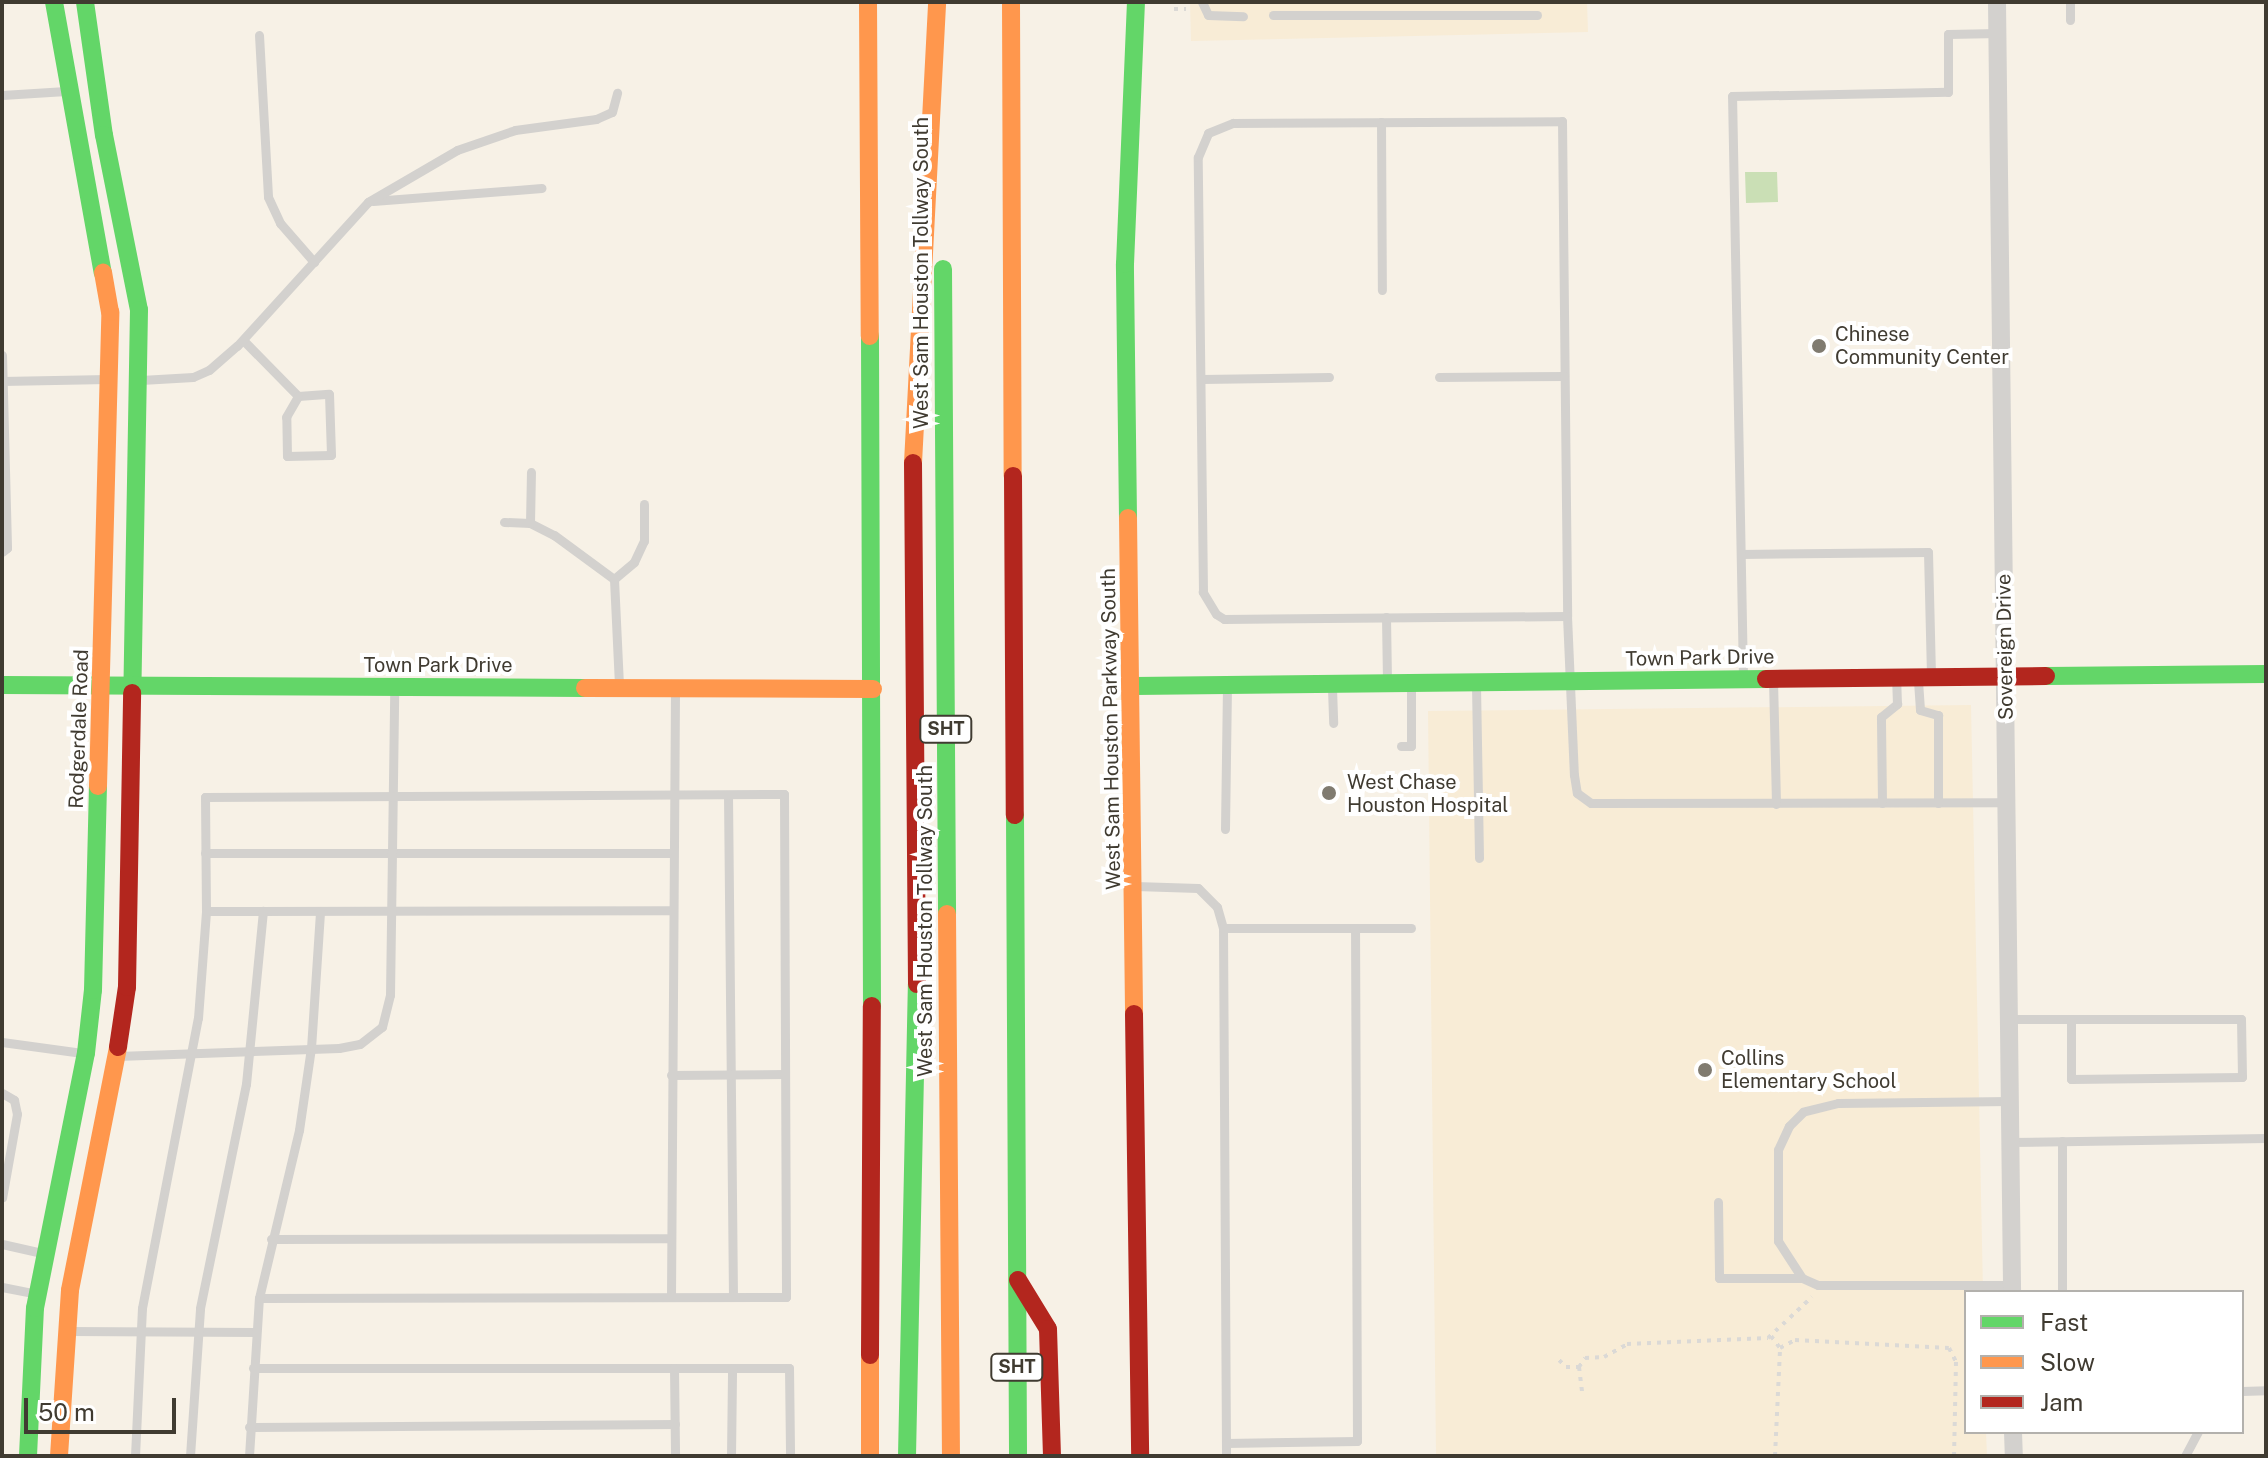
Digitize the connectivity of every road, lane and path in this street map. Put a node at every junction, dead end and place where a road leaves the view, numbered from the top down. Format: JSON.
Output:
{"nodes":[{"id":1,"x":54,"y":2,"type":"edge"},
{"id":2,"x":85,"y":2,"type":"edge"},
{"id":3,"x":868,"y":2,"type":"edge"},
{"id":4,"x":939,"y":2,"type":"edge"},
{"id":5,"x":1011,"y":2,"type":"edge"},
{"id":6,"x":1136,"y":2,"type":"edge"},
{"id":7,"x":1202,"y":2,"type":"edge"},
{"id":8,"x":1997,"y":2,"type":"edge"},
{"id":9,"x":2070,"y":2,"type":"edge"},
{"id":10,"x":1174,"y":9,"type":"dead end"},
{"id":11,"x":1186,"y":9,"type":"dead end"},
{"id":12,"x":1273,"y":15,"type":"dead end"},
{"id":13,"x":1537,"y":15,"type":"dead end"},
{"id":14,"x":1243,"y":16,"type":"dead end"},
{"id":15,"x":2070,"y":20,"type":"dead end"},
{"id":16,"x":1998,"y":33,"type":"junction"},
{"id":17,"x":259,"y":35,"type":"dead end"},
{"id":18,"x":96,"y":88,"type":"junction"},
{"id":19,"x":68,"y":91,"type":"junction"},
{"id":20,"x":617,"y":93,"type":"dead end"},
{"id":21,"x":2,"y":95,"type":"edge"},
{"id":22,"x":1381,"y":122,"type":"junction"},
{"id":23,"x":541,"y":188,"type":"dead end"},
{"id":24,"x":368,"y":202,"type":"junction"},
{"id":25,"x":314,"y":262,"type":"junction"},
{"id":26,"x":1382,"y":290,"type":"dead end"},
{"id":27,"x":243,"y":340,"type":"junction"},
{"id":28,"x":2,"y":355,"type":"edge"},
{"id":29,"x":1564,"y":376,"type":"junction"},
{"id":30,"x":1329,"y":377,"type":"dead end"},
{"id":31,"x":1439,"y":377,"type":"dead end"},
{"id":32,"x":109,"y":379,"type":"junction"},
{"id":33,"x":1202,"y":379,"type":"junction"},
{"id":34,"x":138,"y":380,"type":"junction"},
{"id":35,"x":2,"y":381,"type":"edge"},
{"id":36,"x":298,"y":396,"type":"junction"},
{"id":37,"x":531,"y":472,"type":"dead end"},
{"id":38,"x":644,"y":504,"type":"dead end"},
{"id":39,"x":504,"y":522,"type":"dead end"},
{"id":40,"x":530,"y":523,"type":"junction"},
{"id":41,"x":2,"y":552,"type":"edge"},
{"id":42,"x":1741,"y":554,"type":"junction"},
{"id":43,"x":614,"y":579,"type":"junction"},
{"id":44,"x":1567,"y":616,"type":"junction"},
{"id":45,"x":1386,"y":617,"type":"junction"},
{"id":46,"x":2266,"y":674,"type":"edge"},
{"id":47,"x":2005,"y":677,"type":"junction"},
{"id":48,"x":1896,"y":678,"type":"junction"},
{"id":49,"x":1925,"y":678,"type":"junction"},
{"id":50,"x":1773,"y":679,"type":"junction"},
{"id":51,"x":1743,"y":680,"type":"junction"},
{"id":52,"x":1568,"y":682,"type":"junction"},
{"id":53,"x":1411,"y":683,"type":"junction"},
{"id":54,"x":1476,"y":683,"type":"junction"},
{"id":55,"x":132,"y":684,"type":"junction"},
{"id":56,"x":1332,"y":684,"type":"junction"},
{"id":57,"x":1387,"y":684,"type":"junction"},
{"id":58,"x":2,"y":685,"type":"edge"},
{"id":59,"x":103,"y":685,"type":"junction"},
{"id":60,"x":1227,"y":685,"type":"junction"},
{"id":61,"x":1134,"y":686,"type":"junction"},
{"id":62,"x":394,"y":687,"type":"junction"},
{"id":63,"x":619,"y":688,"type":"junction"},
{"id":64,"x":675,"y":689,"type":"junction"},
{"id":65,"x":873,"y":689,"type":"junction"},
{"id":66,"x":1333,"y":723,"type":"dead end"},
{"id":67,"x":1401,"y":746,"type":"dead end"},
{"id":68,"x":673,"y":795,"type":"junction"},
{"id":69,"x":728,"y":795,"type":"junction"},
{"id":70,"x":394,"y":796,"type":"junction"},
{"id":71,"x":2006,"y":802,"type":"junction"},
{"id":72,"x":1882,"y":803,"type":"junction"},
{"id":73,"x":1938,"y":803,"type":"junction"},
{"id":74,"x":1776,"y":804,"type":"junction"},
{"id":75,"x":1225,"y":829,"type":"dead end"},
{"id":76,"x":205,"y":853,"type":"junction"},
{"id":77,"x":391,"y":853,"type":"junction"},
{"id":78,"x":672,"y":853,"type":"junction"},
{"id":79,"x":1479,"y":858,"type":"dead end"},
{"id":80,"x":1135,"y":886,"type":"junction"},
{"id":81,"x":672,"y":910,"type":"junction"},
{"id":82,"x":206,"y":911,"type":"junction"},
{"id":83,"x":263,"y":911,"type":"junction"},
{"id":84,"x":320,"y":911,"type":"junction"},
{"id":85,"x":391,"y":911,"type":"junction"},
{"id":86,"x":1223,"y":928,"type":"junction"},
{"id":87,"x":1355,"y":928,"type":"junction"},
{"id":88,"x":1411,"y":928,"type":"dead end"},
{"id":89,"x":2009,"y":1019,"type":"junction"},
{"id":90,"x":2071,"y":1019,"type":"junction"},
{"id":91,"x":2,"y":1042,"type":"edge"},
{"id":92,"x":311,"y":1048,"type":"junction"},
{"id":93,"x":251,"y":1051,"type":"junction"},
{"id":94,"x":86,"y":1053,"type":"junction"},
{"id":95,"x":193,"y":1054,"type":"junction"},
{"id":96,"x":116,"y":1056,"type":"junction"},
{"id":97,"x":730,"y":1074,"type":"junction"},
{"id":98,"x":785,"y":1074,"type":"junction"},
{"id":99,"x":671,"y":1075,"type":"junction"},
{"id":100,"x":2,"y":1093,"type":"edge"},
{"id":101,"x":2010,"y":1101,"type":"junction"},
{"id":102,"x":2266,"y":1138,"type":"edge"},
{"id":103,"x":2062,"y":1141,"type":"junction"},
{"id":104,"x":2010,"y":1142,"type":"junction"},
{"id":105,"x":2,"y":1198,"type":"edge"},
{"id":106,"x":1718,"y":1202,"type":"dead end"},
{"id":107,"x":671,"y":1238,"type":"junction"},
{"id":108,"x":271,"y":1239,"type":"junction"},
{"id":109,"x":2,"y":1244,"type":"edge"},
{"id":110,"x":46,"y":1253,"type":"junction"},
{"id":111,"x":1802,"y":1278,"type":"junction"},
{"id":112,"x":1017,"y":1279,"type":"junction"},
{"id":113,"x":1818,"y":1285,"type":"junction"},
{"id":114,"x":2,"y":1287,"type":"edge"},
{"id":115,"x":2012,"y":1288,"type":"edge"},
{"id":116,"x":2062,"y":1290,"type":"edge"},
{"id":117,"x":38,"y":1294,"type":"junction"},
{"id":118,"x":671,"y":1297,"type":"junction"},
{"id":119,"x":733,"y":1297,"type":"junction"},
{"id":120,"x":259,"y":1298,"type":"junction"},
{"id":121,"x":66,"y":1331,"type":"junction"},
{"id":122,"x":140,"y":1331,"type":"junction"},
{"id":123,"x":198,"y":1332,"type":"junction"},
{"id":124,"x":256,"y":1332,"type":"junction"},
{"id":125,"x":1771,"y":1336,"type":"junction"},
{"id":126,"x":1780,"y":1348,"type":"junction"},
{"id":127,"x":1559,"y":1360,"type":"dead end"},
{"id":128,"x":1579,"y":1367,"type":"junction"},
{"id":129,"x":253,"y":1368,"type":"junction"},
{"id":130,"x":674,"y":1368,"type":"junction"},
{"id":131,"x":732,"y":1368,"type":"junction"},
{"id":132,"x":2266,"y":1390,"type":"edge"},
{"id":133,"x":2244,"y":1391,"type":"edge"},
{"id":134,"x":1582,"y":1392,"type":"dead end"},
{"id":135,"x":27,"y":1415,"type":"junction"},
{"id":136,"x":59,"y":1415,"type":"junction"},
{"id":137,"x":675,"y":1424,"type":"junction"},
{"id":138,"x":249,"y":1427,"type":"junction"},
{"id":139,"x":2013,"y":1434,"type":"edge"},
{"id":140,"x":2197,"y":1434,"type":"edge"},
{"id":141,"x":1226,"y":1443,"type":"junction"},
{"id":142,"x":28,"y":1456,"type":"edge"},
{"id":143,"x":59,"y":1456,"type":"edge"},
{"id":144,"x":135,"y":1456,"type":"edge"},
{"id":145,"x":190,"y":1456,"type":"edge"},
{"id":146,"x":249,"y":1456,"type":"edge"},
{"id":147,"x":675,"y":1456,"type":"edge"},
{"id":148,"x":731,"y":1456,"type":"edge"},
{"id":149,"x":790,"y":1456,"type":"edge"},
{"id":150,"x":870,"y":1456,"type":"edge"},
{"id":151,"x":907,"y":1456,"type":"edge"},
{"id":152,"x":951,"y":1456,"type":"edge"},
{"id":153,"x":1018,"y":1456,"type":"edge"},
{"id":154,"x":1052,"y":1456,"type":"edge"},
{"id":155,"x":1140,"y":1456,"type":"edge"},
{"id":156,"x":1226,"y":1456,"type":"edge"},
{"id":157,"x":1775,"y":1456,"type":"edge"},
{"id":158,"x":1954,"y":1456,"type":"edge"},
{"id":159,"x":2014,"y":1456,"type":"edge"},
{"id":160,"x":2185,"y":1456,"type":"edge"}],
"edges":[{"from":1,"to":19,"type":"main road","name":"Rodgerdale Road"},
{"from":2,"to":18,"type":"main road"},
{"from":3,"to":65,"type":"main road"},
{"from":4,"to":151,"type":"main road"},
{"from":4,"to":152,"type":"main road","name":"West Sam Houston Tollway South","number":"SHT"},
{"from":5,"to":112,"type":"main road","number":"SHT"},
{"from":6,"to":61,"type":"main road","name":"West Sam Houston Parkway South"},
{"from":7,"to":14,"type":"lane"},
{"from":8,"to":16,"type":"street","name":"Sovereign Drive"},
{"from":9,"to":15,"type":"lane"},
{"from":10,"to":11,"type":"path"},
{"from":12,"to":13,"type":"lane"},
{"from":16,"to":42,"type":"lane"},
{"from":16,"to":47,"type":"street","name":"Sovereign Drive"},
{"from":17,"to":25,"type":"lane"},
{"from":18,"to":19,"type":"lane"},
{"from":18,"to":34,"type":"main road"},
{"from":19,"to":21,"type":"lane"},
{"from":19,"to":32,"type":"main road","name":"Rodgerdale Road"},
{"from":20,"to":24,"type":"lane"},
{"from":22,"to":26,"type":"lane"},
{"from":22,"to":29,"type":"lane"},
{"from":22,"to":33,"type":"lane"},
{"from":23,"to":24,"type":"lane"},
{"from":24,"to":25,"type":"lane"},
{"from":25,"to":27,"type":"lane"},
{"from":27,"to":34,"type":"lane"},
{"from":27,"to":36,"type":"lane"},
{"from":28,"to":35,"type":"lane"},
{"from":29,"to":31,"type":"lane"},
{"from":29,"to":44,"type":"lane"},
{"from":30,"to":33,"type":"lane"},
{"from":32,"to":34,"type":"lane"},
{"from":32,"to":35,"type":"lane"},
{"from":32,"to":59,"type":"main road","name":"Rodgerdale Road"},
{"from":33,"to":45,"type":"lane"},
{"from":34,"to":55,"type":"main road"},
{"from":35,"to":41,"type":"lane"},
{"from":36,"to":36,"type":"lane"},
{"from":37,"to":40,"type":"lane"},
{"from":38,"to":43,"type":"lane"},
{"from":39,"to":40,"type":"lane"},
{"from":40,"to":43,"type":"lane"},
{"from":42,"to":49,"type":"lane"},
{"from":42,"to":51,"type":"lane"},
{"from":43,"to":63,"type":"lane"},
{"from":44,"to":45,"type":"lane"},
{"from":44,"to":52,"type":"lane"},
{"from":45,"to":57,"type":"lane"},
{"from":46,"to":47,"type":"main road","name":"Town Park Drive"},
{"from":47,"to":49,"type":"main road","name":"Town Park Drive"},
{"from":47,"to":71,"type":"street","name":"Sovereign Drive"},
{"from":48,"to":49,"type":"main road","name":"Town Park Drive"},
{"from":48,"to":50,"type":"main road","name":"Town Park Drive"},
{"from":48,"to":72,"type":"lane"},
{"from":49,"to":73,"type":"lane"},
{"from":50,"to":51,"type":"main road","name":"Town Park Drive"},
{"from":50,"to":74,"type":"lane"},
{"from":51,"to":52,"type":"main road","name":"Town Park Drive"},
{"from":52,"to":54,"type":"main road","name":"Town Park Drive"},
{"from":52,"to":74,"type":"lane"},
{"from":53,"to":54,"type":"main road","name":"Town Park Drive"},
{"from":53,"to":57,"type":"main road","name":"Town Park Drive"},
{"from":53,"to":67,"type":"lane"},
{"from":54,"to":79,"type":"lane"},
{"from":55,"to":59,"type":"main road","name":"Town Park Drive"},
{"from":55,"to":62,"type":"main road","name":"Town Park Drive"},
{"from":55,"to":96,"type":"main road"},
{"from":56,"to":57,"type":"main road","name":"Town Park Drive"},
{"from":56,"to":60,"type":"main road","name":"Town Park Drive"},
{"from":56,"to":66,"type":"lane"},
{"from":58,"to":59,"type":"main road","name":"Town Park Drive"},
{"from":59,"to":94,"type":"main road","name":"Rodgerdale Road"},
{"from":60,"to":61,"type":"main road","name":"Town Park Drive"},
{"from":60,"to":75,"type":"lane"},
{"from":61,"to":80,"type":"main road","name":"West Sam Houston Parkway South"},
{"from":62,"to":63,"type":"main road","name":"Town Park Drive"},
{"from":62,"to":70,"type":"lane"},
{"from":63,"to":64,"type":"main road","name":"Town Park Drive"},
{"from":64,"to":65,"type":"main road","name":"Town Park Drive"},
{"from":64,"to":68,"type":"lane"},
{"from":65,"to":150,"type":"main road"},
{"from":68,"to":69,"type":"lane"},
{"from":68,"to":70,"type":"lane"},
{"from":68,"to":78,"type":"lane"},
{"from":69,"to":97,"type":"lane"},
{"from":69,"to":98,"type":"lane"},
{"from":70,"to":76,"type":"lane"},
{"from":70,"to":77,"type":"lane"},
{"from":71,"to":73,"type":"lane"},
{"from":71,"to":89,"type":"street","name":"Sovereign Drive"},
{"from":72,"to":73,"type":"lane"},
{"from":72,"to":74,"type":"lane"},
{"from":76,"to":77,"type":"lane"},
{"from":76,"to":82,"type":"lane"},
{"from":77,"to":78,"type":"lane"},
{"from":77,"to":85,"type":"lane"},
{"from":78,"to":81,"type":"lane"},
{"from":80,"to":86,"type":"lane"},
{"from":80,"to":155,"type":"main road","name":"West Sam Houston Parkway South"},
{"from":81,"to":85,"type":"lane"},
{"from":81,"to":99,"type":"lane"},
{"from":82,"to":83,"type":"lane"},
{"from":82,"to":95,"type":"lane"},
{"from":83,"to":84,"type":"lane"},
{"from":83,"to":93,"type":"lane"},
{"from":84,"to":85,"type":"lane"},
{"from":84,"to":92,"type":"lane"},
{"from":85,"to":92,"type":"lane"},
{"from":86,"to":87,"type":"lane"},
{"from":86,"to":141,"type":"lane"},
{"from":87,"to":88,"type":"lane"},
{"from":87,"to":141,"type":"lane"},
{"from":89,"to":90,"type":"lane"},
{"from":89,"to":101,"type":"street","name":"Sovereign Drive"},
{"from":90,"to":90,"type":"lane"},
{"from":91,"to":94,"type":"lane"},
{"from":92,"to":93,"type":"lane"},
{"from":92,"to":108,"type":"lane"},
{"from":93,"to":95,"type":"lane"},
{"from":93,"to":123,"type":"lane"},
{"from":94,"to":96,"type":"main road"},
{"from":94,"to":110,"type":"main road","name":"Rodgerdale Road"},
{"from":95,"to":96,"type":"lane"},
{"from":95,"to":122,"type":"lane"},
{"from":96,"to":121,"type":"main road"},
{"from":97,"to":98,"type":"lane"},
{"from":97,"to":99,"type":"lane"},
{"from":97,"to":119,"type":"lane"},
{"from":98,"to":119,"type":"lane"},
{"from":99,"to":107,"type":"lane"},
{"from":100,"to":105,"type":"lane"},
{"from":101,"to":104,"type":"street","name":"Sovereign Drive"},
{"from":101,"to":111,"type":"lane"},
{"from":102,"to":103,"type":"lane"},
{"from":103,"to":104,"type":"lane"},
{"from":103,"to":116,"type":"lane"},
{"from":104,"to":115,"type":"street","name":"Sovereign Drive"},
{"from":106,"to":111,"type":"lane"},
{"from":107,"to":108,"type":"lane"},
{"from":107,"to":118,"type":"lane"},
{"from":108,"to":120,"type":"lane"},
{"from":109,"to":110,"type":"lane"},
{"from":110,"to":117,"type":"main road","name":"Rodgerdale Road"},
{"from":111,"to":113,"type":"lane"},
{"from":112,"to":153,"type":"main road","number":"SHT"},
{"from":112,"to":154,"type":"main road"},
{"from":113,"to":115,"type":"lane"},
{"from":113,"to":125,"type":"path"},
{"from":114,"to":117,"type":"lane"},
{"from":117,"to":135,"type":"main road","name":"Rodgerdale Road"},
{"from":118,"to":119,"type":"lane"},
{"from":118,"to":120,"type":"lane"},
{"from":120,"to":124,"type":"lane"},
{"from":121,"to":122,"type":"lane"},
{"from":121,"to":136,"type":"main road"},
{"from":122,"to":123,"type":"lane"},
{"from":122,"to":144,"type":"lane"},
{"from":123,"to":124,"type":"lane"},
{"from":123,"to":145,"type":"lane"},
{"from":124,"to":129,"type":"lane"},
{"from":125,"to":126,"type":"path"},
{"from":125,"to":128,"type":"path"},
{"from":126,"to":157,"type":"path"},
{"from":126,"to":158,"type":"path"},
{"from":127,"to":128,"type":"path"},
{"from":128,"to":134,"type":"path"},
{"from":129,"to":130,"type":"lane"},
{"from":129,"to":138,"type":"lane"},
{"from":130,"to":131,"type":"lane"},
{"from":130,"to":137,"type":"lane"},
{"from":131,"to":148,"type":"lane"},
{"from":131,"to":149,"type":"lane"},
{"from":132,"to":133,"type":"lane"},
{"from":135,"to":136,"type":"main road"},
{"from":135,"to":142,"type":"main road","name":"Rodgerdale Road"},
{"from":136,"to":143,"type":"main road"},
{"from":137,"to":138,"type":"lane"},
{"from":137,"to":147,"type":"lane"},
{"from":138,"to":146,"type":"lane"},
{"from":139,"to":159,"type":"street"},
{"from":140,"to":160,"type":"lane"},
{"from":141,"to":156,"type":"lane"}]}
